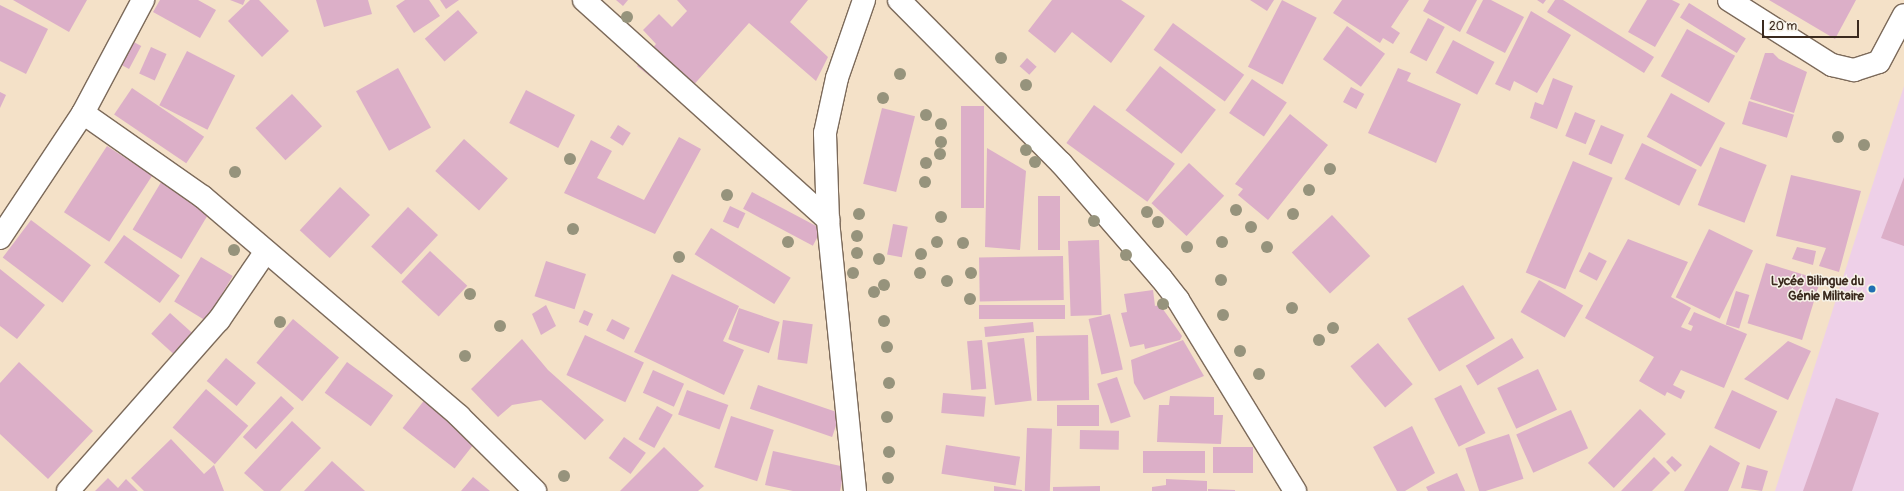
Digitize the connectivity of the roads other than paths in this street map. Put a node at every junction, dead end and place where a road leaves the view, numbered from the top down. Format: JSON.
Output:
{"nodes":[{"id":1,"x":143,"y":0,"type":"edge"},
{"id":2,"x":584,"y":0,"type":"edge"},
{"id":3,"x":864,"y":0,"type":"edge"},
{"id":4,"x":899,"y":0,"type":"edge"},
{"id":5,"x":1729,"y":0,"type":"edge"},
{"id":6,"x":1904,"y":15,"type":"edge"},
{"id":7,"x":83,"y":112,"type":"junction"},
{"id":8,"x":828,"y":220,"type":"junction"},
{"id":9,"x":0,"y":238,"type":"edge"},
{"id":10,"x":266,"y":251,"type":"junction"},
{"id":11,"x":68,"y":491,"type":"edge"},
{"id":12,"x":535,"y":491,"type":"edge"},
{"id":13,"x":855,"y":491,"type":"edge"},
{"id":14,"x":1295,"y":491,"type":"edge"}],
"edges":[{"from":1,"to":7,"type":"street"},
{"from":2,"to":8,"type":"street"},
{"from":3,"to":8,"type":"street"},
{"from":4,"to":14,"type":"street"},
{"from":5,"to":6,"type":"street"},
{"from":7,"to":9,"type":"street"},
{"from":7,"to":10,"type":"street"},
{"from":8,"to":13,"type":"street"},
{"from":10,"to":11,"type":"street"},
{"from":10,"to":12,"type":"street"}]}
